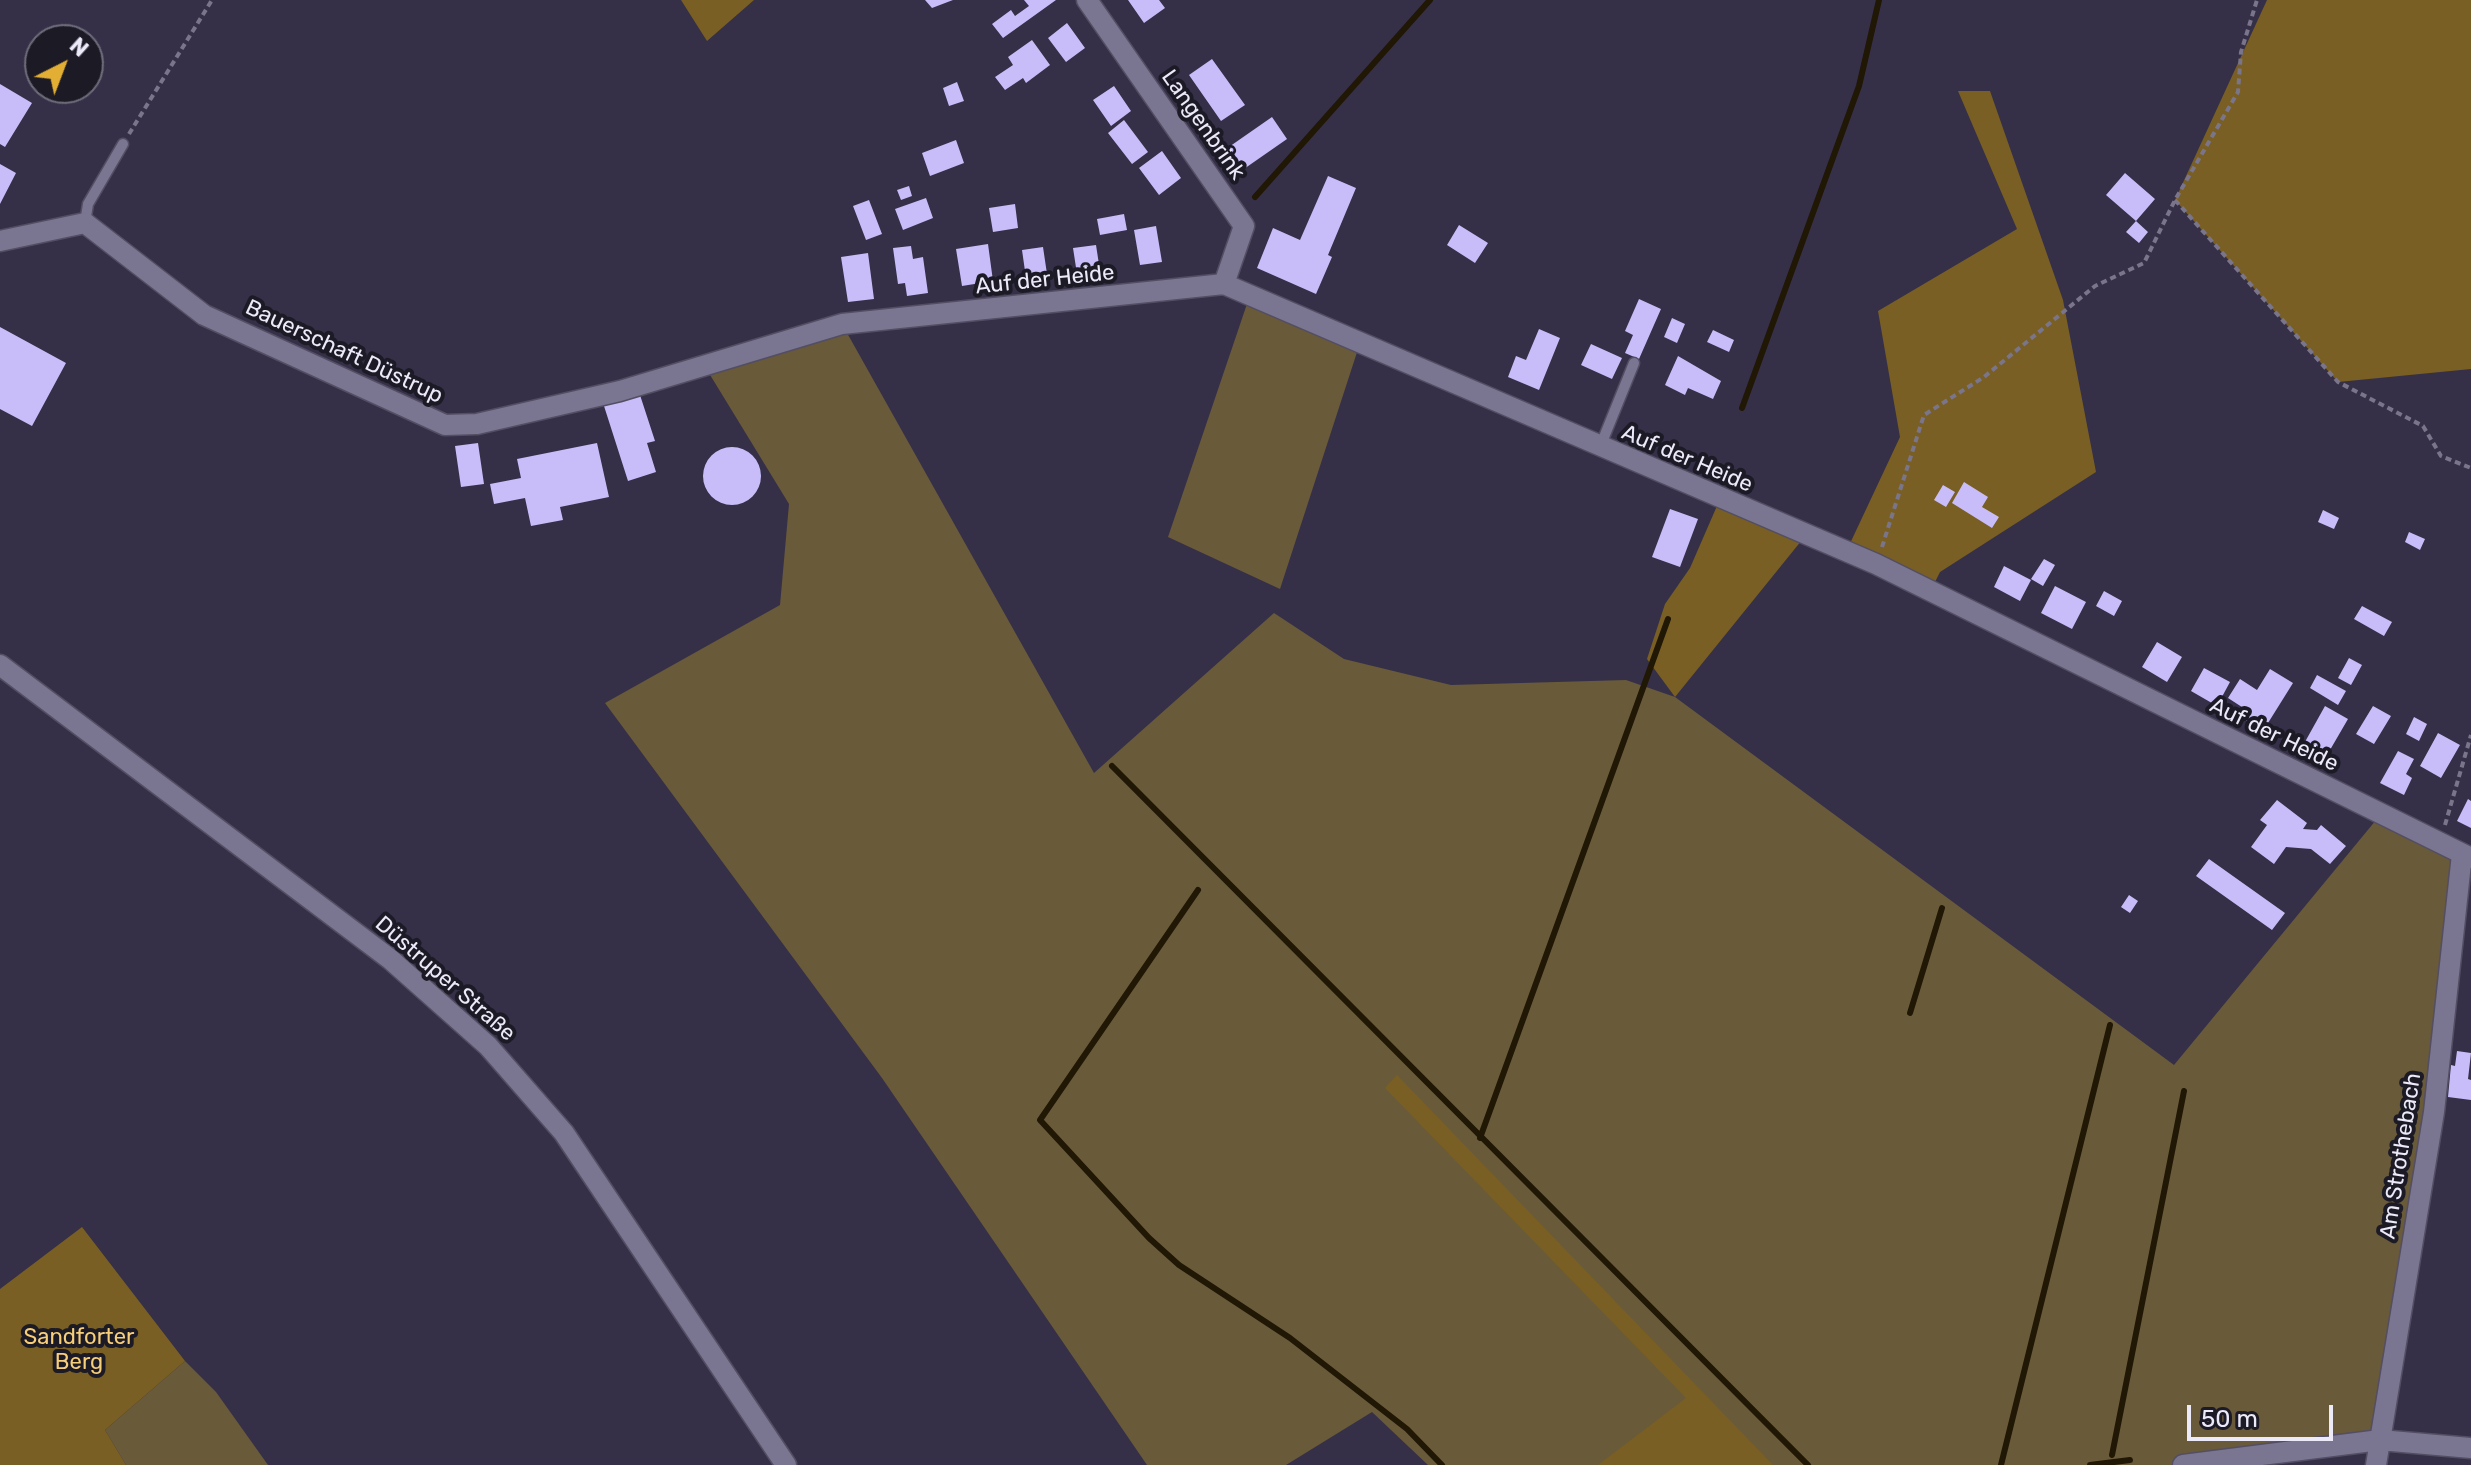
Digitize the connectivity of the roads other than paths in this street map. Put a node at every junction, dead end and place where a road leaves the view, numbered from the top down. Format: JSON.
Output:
{"nodes":[{"id":1,"x":1087,"y":0,"type":"edge"},
{"id":2,"x":123,"y":144,"type":"road end"},
{"id":3,"x":85,"y":223,"type":"junction"},
{"id":4,"x":0,"y":241,"type":"edge"},
{"id":5,"x":1224,"y":284,"type":"junction"},
{"id":6,"x":842,"y":324,"type":"joint"},
{"id":7,"x":1634,"y":363,"type":"dead end"},
{"id":8,"x":1600,"y":447,"type":"junction"},
{"id":9,"x":0,"y":665,"type":"edge"},
{"id":10,"x":2466,"y":856,"type":"edge"},
{"id":11,"x":2380,"y":1440,"type":"junction"},
{"id":12,"x":2471,"y":1448,"type":"edge"},
{"id":13,"x":786,"y":1465,"type":"edge"},
{"id":14,"x":2183,"y":1465,"type":"edge"},
{"id":15,"x":2376,"y":1465,"type":"edge"}],
"edges":[{"from":1,"to":5,"type":"street","name":"Langenbrink"},
{"from":2,"to":3,"type":"lane"},
{"from":3,"to":4,"type":"street"},
{"from":3,"to":6,"type":"street","name":"Bauerschaft Düstrup"},
{"from":5,"to":6,"type":"street","name":"Auf der Heide"},
{"from":5,"to":8,"type":"street","name":"Auf der Heide"},
{"from":7,"to":8,"type":"lane"},
{"from":8,"to":10,"type":"street","name":"Auf der Heide"},
{"from":9,"to":13,"type":"street","name":"Düstruper Straße"},
{"from":10,"to":11,"type":"street","name":"Am Strothebach"},
{"from":11,"to":12,"type":"street"},
{"from":11,"to":14,"type":"street"},
{"from":11,"to":15,"type":"street","name":"Am Strothebach"}]}
